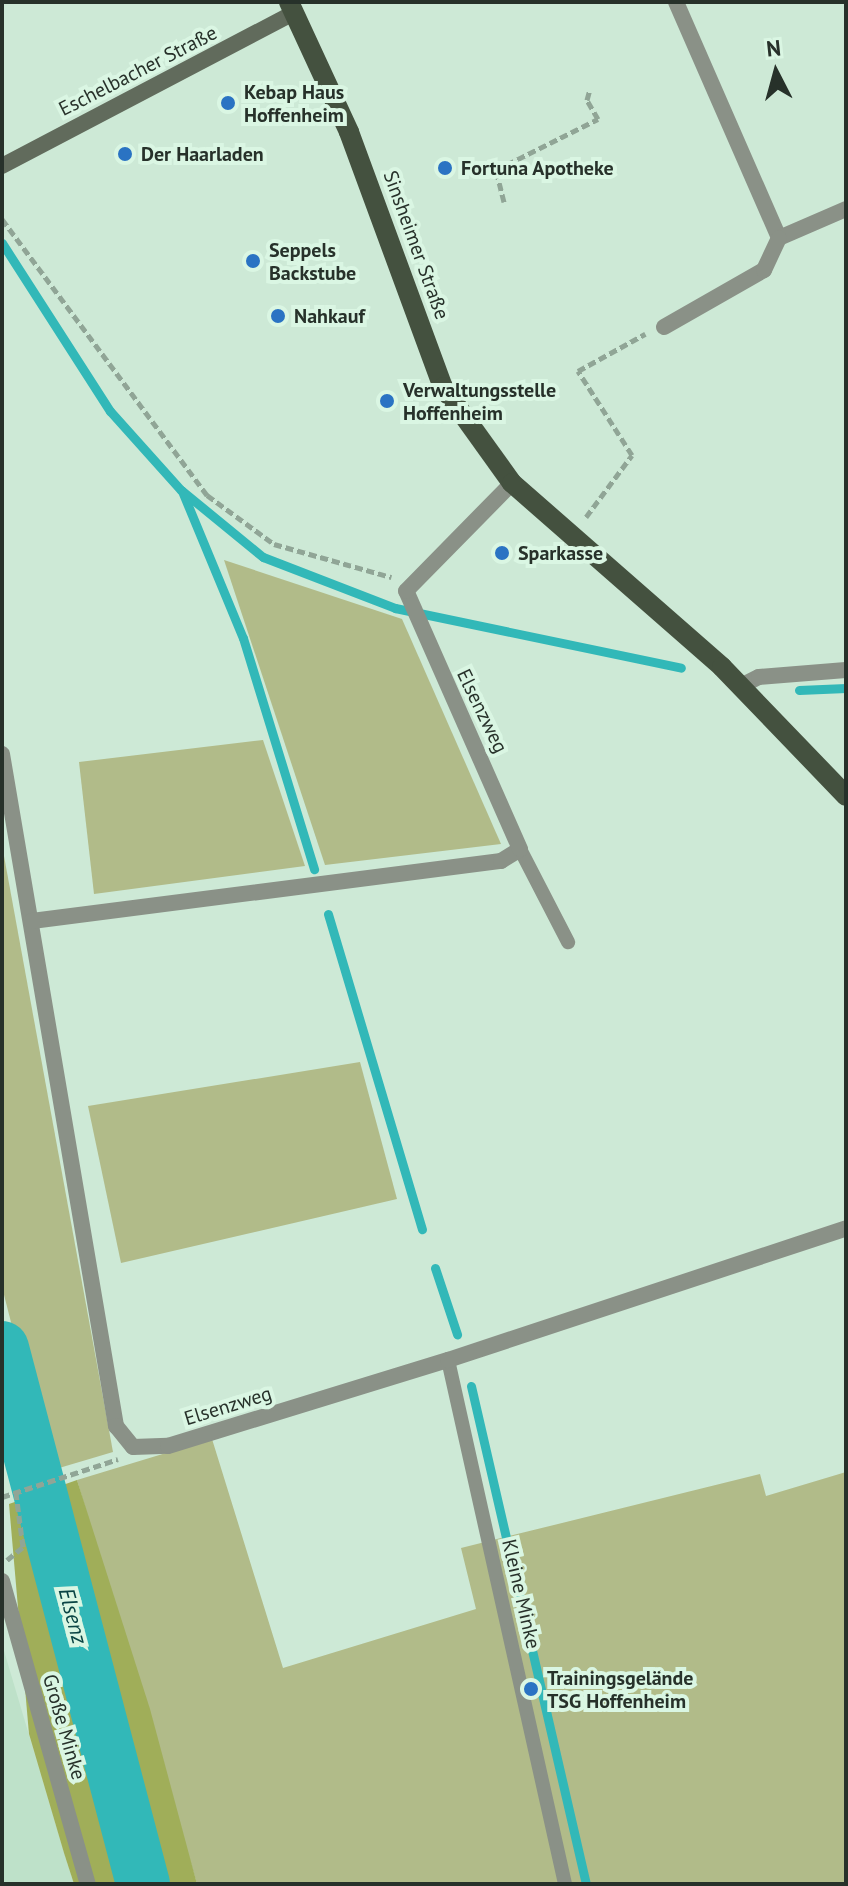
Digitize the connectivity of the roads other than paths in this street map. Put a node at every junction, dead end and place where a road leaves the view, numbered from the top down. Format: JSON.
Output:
{"nodes":[{"id":1,"x":676,"y":2,"type":"edge"},
{"id":2,"x":292,"y":7,"type":"edge"},
{"id":3,"x":2,"y":166,"type":"edge"},
{"id":4,"x":846,"y":209,"type":"edge"},
{"id":5,"x":779,"y":238,"type":"junction"},
{"id":6,"x":664,"y":327,"type":"road end"},
{"id":7,"x":512,"y":483,"type":"junction"},
{"id":8,"x":846,"y":670,"type":"edge"},
{"id":9,"x":741,"y":686,"type":"junction"},
{"id":10,"x":2,"y":754,"type":"edge"},
{"id":11,"x":846,"y":796,"type":"edge"},
{"id":12,"x":520,"y":849,"type":"junction"},
{"id":13,"x":32,"y":921,"type":"junction"},
{"id":14,"x":568,"y":942,"type":"dead end"},
{"id":15,"x":846,"y":1228,"type":"edge"},
{"id":16,"x":448,"y":1360,"type":"junction"},
{"id":17,"x":2,"y":1581,"type":"edge"},
{"id":18,"x":88,"y":1884,"type":"edge"},
{"id":19,"x":565,"y":1884,"type":"edge"}],
"edges":[{"from":1,"to":5,"type":"street"},
{"from":2,"to":3,"type":"main road","name":"Eschelbacher Straße"},
{"from":2,"to":7,"type":"main road","name":"Sinsheimer Straße"},
{"from":4,"to":5,"type":"street"},
{"from":5,"to":6,"type":"street"},
{"from":7,"to":9,"type":"main road","name":"Sinsheimer Straße"},
{"from":7,"to":12,"type":"street","name":"Elsenzweg"},
{"from":8,"to":9,"type":"street"},
{"from":9,"to":11,"type":"main road","name":"Sinsheimer Straße"},
{"from":10,"to":13,"type":"street"},
{"from":12,"to":13,"type":"street"},
{"from":12,"to":14,"type":"lane","name":"Elsenzweg"},
{"from":13,"to":16,"type":"street","name":"Elsenzweg"},
{"from":15,"to":16,"type":"street","name":"Elsenzweg"},
{"from":16,"to":19,"type":"lane","name":"Kleine Minke"},
{"from":17,"to":18,"type":"street","name":"Große Minke"}]}
